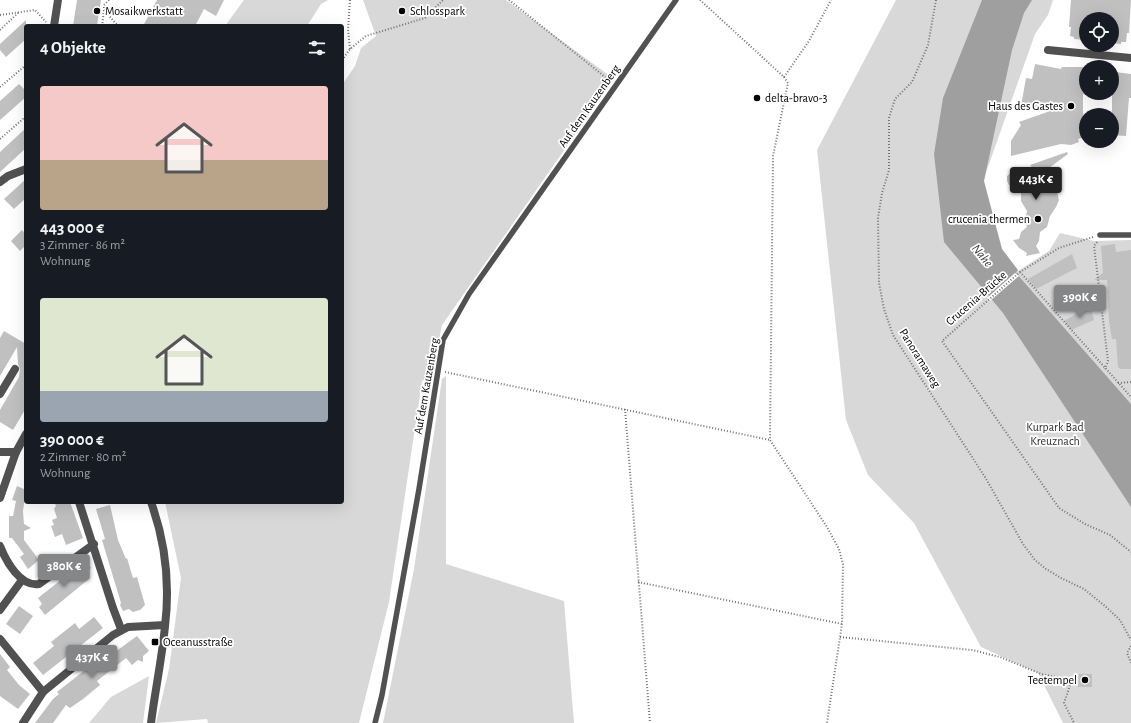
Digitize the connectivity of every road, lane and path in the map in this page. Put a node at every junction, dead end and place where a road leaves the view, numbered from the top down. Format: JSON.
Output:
{"nodes":[{"id":1,"x":58,"y":0,"type":"edge"},
{"id":2,"x":109,"y":0,"type":"edge"},
{"id":3,"x":350,"y":0,"type":"edge"},
{"id":4,"x":443,"y":0,"type":"edge"},
{"id":5,"x":509,"y":0,"type":"edge"},
{"id":6,"x":676,"y":0,"type":"edge"},
{"id":7,"x":700,"y":0,"type":"edge"},
{"id":8,"x":831,"y":0,"type":"edge"},
{"id":9,"x":936,"y":0,"type":"edge"},
{"id":10,"x":104,"y":10,"type":"junction"},
{"id":11,"x":19,"y":12,"type":"junction"},
{"id":12,"x":0,"y":15,"type":"edge"},
{"id":13,"x":48,"y":24,"type":"edge"},
{"id":14,"x":54,"y":24,"type":"edge"},
{"id":15,"x":102,"y":24,"type":"edge"},
{"id":16,"x":116,"y":24,"type":"edge"},
{"id":17,"x":0,"y":30,"type":"edge"},
{"id":18,"x":350,"y":50,"type":"junction"},
{"id":19,"x":1048,"y":50,"type":"dead end"},
{"id":20,"x":344,"y":58,"type":"edge"},
{"id":21,"x":1131,"y":58,"type":"edge"},
{"id":22,"x":24,"y":67,"type":"edge"},
{"id":23,"x":784,"y":77,"type":"junction"},
{"id":24,"x":616,"y":86,"type":"junction"},
{"id":25,"x":0,"y":87,"type":"edge"},
{"id":26,"x":24,"y":119,"type":"edge"},
{"id":27,"x":0,"y":139,"type":"edge"},
{"id":28,"x":24,"y":170,"type":"edge"},
{"id":29,"x":0,"y":182,"type":"edge"},
{"id":30,"x":1100,"y":235,"type":"junction"},
{"id":31,"x":1131,"y":235,"type":"edge"},
{"id":32,"x":1020,"y":272,"type":"junction"},
{"id":33,"x":15,"y":369,"type":"dead end"},
{"id":34,"x":1105,"y":369,"type":"junction"},
{"id":35,"x":438,"y":371,"type":"junction"},
{"id":36,"x":1131,"y":382,"type":"edge"},
{"id":37,"x":1118,"y":383,"type":"junction"},
{"id":38,"x":0,"y":394,"type":"edge"},
{"id":39,"x":1131,"y":397,"type":"edge"},
{"id":40,"x":625,"y":409,"type":"junction"},
{"id":41,"x":24,"y":438,"type":"edge"},
{"id":42,"x":770,"y":440,"type":"junction"},
{"id":43,"x":0,"y":452,"type":"edge"},
{"id":44,"x":16,"y":452,"type":"junction"},
{"id":45,"x":0,"y":498,"type":"edge"},
{"id":46,"x":81,"y":504,"type":"edge"},
{"id":47,"x":152,"y":504,"type":"edge"},
{"id":48,"x":94,"y":544,"type":"junction"},
{"id":49,"x":0,"y":546,"type":"edge"},
{"id":50,"x":1131,"y":552,"type":"edge"},
{"id":51,"x":22,"y":580,"type":"junction"},
{"id":52,"x":638,"y":582,"type":"junction"},
{"id":53,"x":0,"y":610,"type":"edge"},
{"id":54,"x":842,"y":624,"type":"junction"},
{"id":55,"x":166,"y":625,"type":"junction"},
{"id":56,"x":121,"y":629,"type":"junction"},
{"id":57,"x":840,"y":637,"type":"junction"},
{"id":58,"x":0,"y":639,"type":"edge"},
{"id":59,"x":1131,"y":640,"type":"edge"},
{"id":60,"x":1131,"y":646,"type":"edge"},
{"id":61,"x":1131,"y":663,"type":"edge"},
{"id":62,"x":43,"y":692,"type":"junction"},
{"id":63,"x":23,"y":723,"type":"edge"},
{"id":64,"x":151,"y":723,"type":"edge"},
{"id":65,"x":375,"y":723,"type":"edge"},
{"id":66,"x":650,"y":723,"type":"edge"},
{"id":67,"x":826,"y":723,"type":"edge"},
{"id":68,"x":1074,"y":723,"type":"edge"}],
"edges":[{"from":1,"to":14,"type":"street"},
{"from":2,"to":10,"type":"path"},
{"from":3,"to":18,"type":"path"},
{"from":4,"to":18,"type":"path"},
{"from":5,"to":24,"type":"path"},
{"from":6,"to":24,"type":"lane","name":"Auf dem Kauzenberg"},
{"from":7,"to":23,"type":"path"},
{"from":8,"to":23,"type":"path"},
{"from":9,"to":59,"type":"path","name":"Panoramaweg"},
{"from":10,"to":15,"type":"path"},
{"from":10,"to":16,"type":"path"},
{"from":11,"to":12,"type":"path"},
{"from":11,"to":13,"type":"path"},
{"from":11,"to":17,"type":"path"},
{"from":18,"to":20,"type":"path"},
{"from":19,"to":21,"type":"street"},
{"from":22,"to":25,"type":"path"},
{"from":23,"to":42,"type":"path"},
{"from":24,"to":35,"type":"lane","name":"Auf dem Kauzenberg"},
{"from":26,"to":27,"type":"path"},
{"from":28,"to":29,"type":"street"},
{"from":30,"to":31,"type":"lane"},
{"from":30,"to":32,"type":"path","name":"Crucenia-Brücke"},
{"from":30,"to":34,"type":"path"},
{"from":32,"to":34,"type":"path"},
{"from":32,"to":50,"type":"path","name":"Crucenia-Brücke"},
{"from":33,"to":38,"type":"street"},
{"from":34,"to":37,"type":"path"},
{"from":35,"to":40,"type":"path"},
{"from":35,"to":65,"type":"lane","name":"Auf dem Kauzenberg"},
{"from":36,"to":37,"type":"path"},
{"from":37,"to":39,"type":"path"},
{"from":40,"to":42,"type":"path"},
{"from":40,"to":52,"type":"path"},
{"from":41,"to":44,"type":"street"},
{"from":42,"to":54,"type":"path"},
{"from":43,"to":44,"type":"street"},
{"from":44,"to":45,"type":"street"},
{"from":46,"to":48,"type":"street"},
{"from":47,"to":55,"type":"street"},
{"from":48,"to":51,"type":"street"},
{"from":48,"to":56,"type":"street"},
{"from":49,"to":51,"type":"street"},
{"from":51,"to":53,"type":"street"},
{"from":52,"to":54,"type":"path"},
{"from":52,"to":66,"type":"path"},
{"from":54,"to":57,"type":"path"},
{"from":55,"to":56,"type":"street"},
{"from":55,"to":64,"type":"street"},
{"from":56,"to":62,"type":"street"},
{"from":57,"to":67,"type":"path"},
{"from":57,"to":68,"type":"path"},
{"from":58,"to":62,"type":"street"},
{"from":60,"to":61,"type":"path"},
{"from":62,"to":63,"type":"street"}]}
